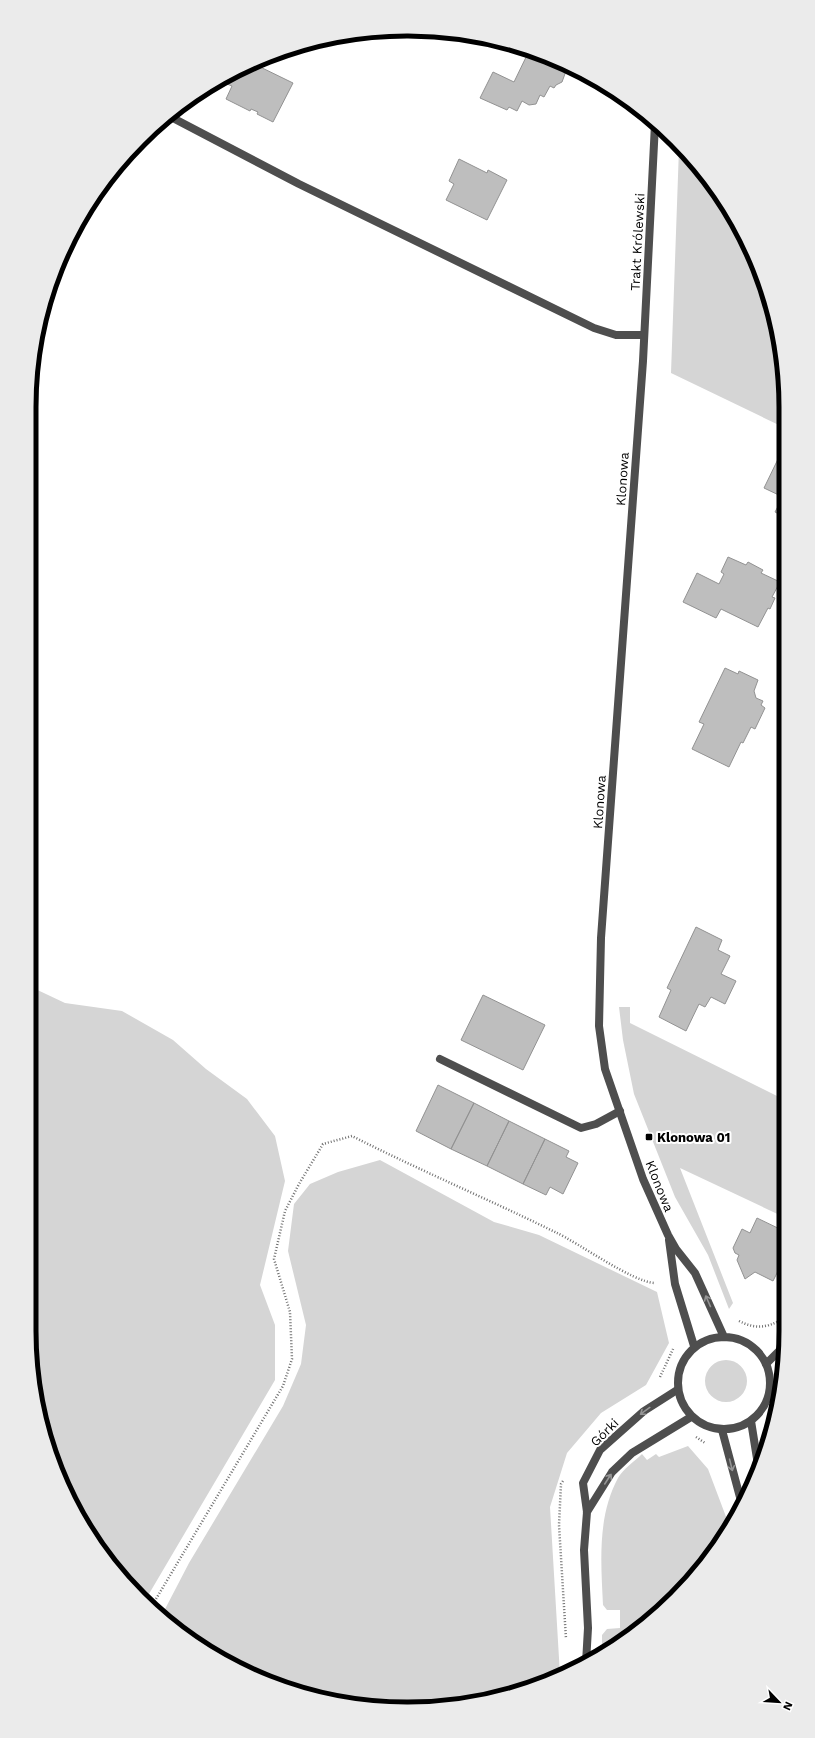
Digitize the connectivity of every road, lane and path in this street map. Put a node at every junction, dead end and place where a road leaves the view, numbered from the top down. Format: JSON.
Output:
{"nodes":[{"id":1,"x":174,"y":119,"type":"edge"},
{"id":2,"x":655,"y":131,"type":"edge"},
{"id":3,"x":644,"y":335,"type":"junction"},
{"id":4,"x":643,"y":360,"type":"joint"},
{"id":5,"x":440,"y":1059,"type":"dead end"},
{"id":6,"x":620,"y":1111,"type":"junction"},
{"id":7,"x":668,"y":1235,"type":"junction"},
{"id":8,"x":675,"y":1284,"type":"junction"},
{"id":9,"x":735,"y":1320,"type":"dead end"},
{"id":10,"x":779,"y":1321,"type":"edge"},
{"id":11,"x":724,"y":1337,"type":"junction"},
{"id":12,"x":694,"y":1346,"type":"junction"},
{"id":13,"x":778,"y":1352,"type":"edge"},
{"id":14,"x":766,"y":1364,"type":"junction"},
{"id":15,"x":677,"y":1390,"type":"junction"},
{"id":16,"x":691,"y":1417,"type":"junction"},
{"id":17,"x":751,"y":1421,"type":"junction"},
{"id":18,"x":722,"y":1430,"type":"junction"},
{"id":19,"x":690,"y":1437,"type":"dead end"},
{"id":20,"x":710,"y":1446,"type":"dead end"},
{"id":21,"x":756,"y":1458,"type":"edge"},
{"id":22,"x":740,"y":1497,"type":"edge"},
{"id":23,"x":586,"y":1512,"type":"junction"},
{"id":24,"x":154,"y":1602,"type":"edge"},
{"id":25,"x":586,"y":1656,"type":"edge"}],
"edges":[{"from":1,"to":3,"type":"street"},
{"from":2,"to":3,"type":"street","name":"Trakt Królewski"},
{"from":3,"to":4,"type":"street","name":"Trakt Królewski"},
{"from":4,"to":6,"type":"street","name":"Klonowa"},
{"from":5,"to":6,"type":"street"},
{"from":6,"to":7,"type":"street","name":"Klonowa"},
{"from":7,"to":8,"type":"street","name":"Klonowa"},
{"from":11,"to":7,"type":"street","name":"Klonowa","one_way":true},
{"from":8,"to":12,"type":"street","name":"Klonowa"},
{"from":8,"to":24,"type":"path"},
{"from":9,"to":10,"type":"path"},
{"from":11,"to":12,"type":"street"},
{"from":11,"to":14,"type":"street"},
{"from":12,"to":15,"type":"street"},
{"from":13,"to":14,"type":"street"},
{"from":14,"to":17,"type":"street"},
{"from":15,"to":16,"type":"street"},
{"from":15,"to":23,"type":"street","name":"Górki","one_way":true},
{"from":16,"to":18,"type":"street"},
{"from":23,"to":16,"type":"street","one_way":true},
{"from":17,"to":18,"type":"street"},
{"from":17,"to":21,"type":"street"},
{"from":18,"to":22,"type":"street","one_way":true},
{"from":19,"to":20,"type":"path"},
{"from":23,"to":25,"type":"street","name":"Górki"}]}
